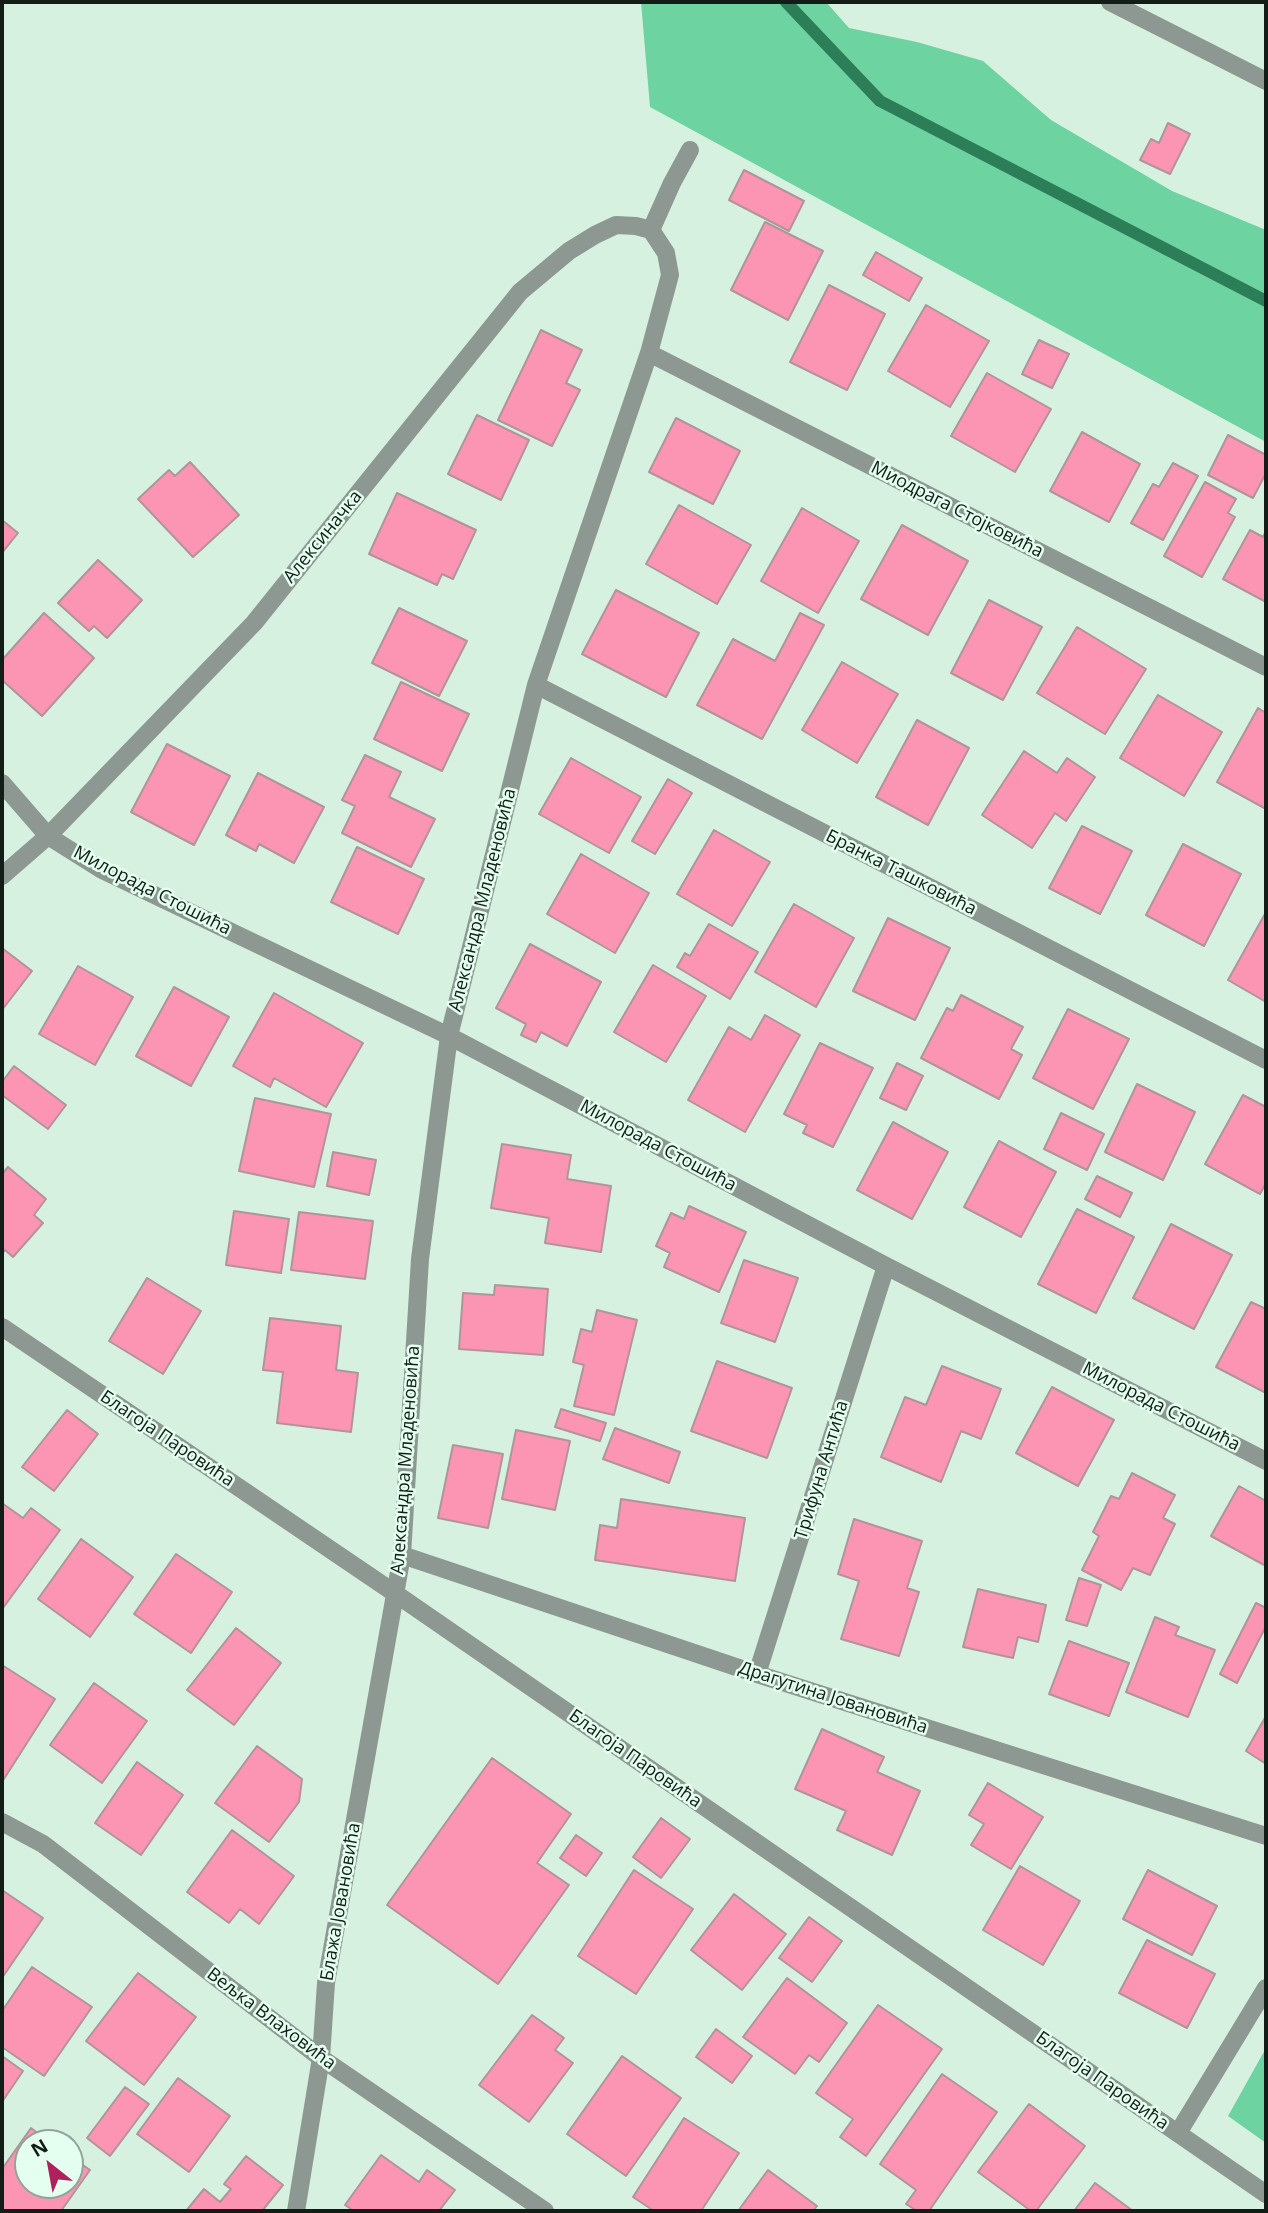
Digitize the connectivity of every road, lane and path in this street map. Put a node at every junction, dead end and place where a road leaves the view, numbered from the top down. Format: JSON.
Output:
{"nodes":[{"id":1,"x":1110,"y":2,"type":"edge"},
{"id":2,"x":1266,"y":81,"type":"edge"},
{"id":3,"x":691,"y":150,"type":"dead end"},
{"id":4,"x":651,"y":230,"type":"junction"},
{"id":5,"x":649,"y":353,"type":"junction"},
{"id":6,"x":1266,"y":667,"type":"edge"},
{"id":7,"x":536,"y":685,"type":"junction"},
{"id":8,"x":2,"y":783,"type":"edge"},
{"id":9,"x":48,"y":836,"type":"junction"},
{"id":10,"x":2,"y":876,"type":"edge"},
{"id":11,"x":449,"y":1036,"type":"junction"},
{"id":12,"x":1266,"y":1060,"type":"edge"},
{"id":13,"x":886,"y":1266,"type":"junction"},
{"id":14,"x":2,"y":1327,"type":"edge"},
{"id":15,"x":1266,"y":1461,"type":"edge"},
{"id":16,"x":402,"y":1555,"type":"junction"},
{"id":17,"x":396,"y":1594,"type":"junction"},
{"id":18,"x":757,"y":1674,"type":"junction"},
{"id":19,"x":2,"y":1822,"type":"edge"},
{"id":20,"x":1266,"y":1836,"type":"edge"},
{"id":21,"x":1266,"y":1988,"type":"edge"},
{"id":22,"x":321,"y":2057,"type":"junction"},
{"id":23,"x":1178,"y":2133,"type":"junction"},
{"id":24,"x":1266,"y":2194,"type":"edge"},
{"id":25,"x":296,"y":2211,"type":"edge"},
{"id":26,"x":545,"y":2211,"type":"edge"}],
"edges":[{"from":1,"to":2,"type":"street"},
{"from":3,"to":4,"type":"street"},
{"from":4,"to":5,"type":"street","name":"Александра Младеновића"},
{"from":4,"to":9,"type":"street","name":"Алексиначка"},
{"from":5,"to":6,"type":"street","name":"Миодрага Стојковића"},
{"from":5,"to":7,"type":"street","name":"Александра Младеновића"},
{"from":7,"to":11,"type":"street","name":"Александра Младеновића"},
{"from":7,"to":12,"type":"street","name":"Бранка Ташковића"},
{"from":8,"to":9,"type":"street","name":"Милорада Стошића"},
{"from":9,"to":10,"type":"street","name":"Алексиначка"},
{"from":9,"to":11,"type":"street","name":"Милорада Стошића"},
{"from":11,"to":13,"type":"street","name":"Милорада Стошића"},
{"from":11,"to":16,"type":"street","name":"Александра Младеновића"},
{"from":13,"to":15,"type":"street","name":"Милорада Стошића"},
{"from":13,"to":18,"type":"street","name":"Трифуна Антића"},
{"from":14,"to":17,"type":"street","name":"Благоја Паровића"},
{"from":16,"to":17,"type":"street","name":"Александра Младеновића"},
{"from":16,"to":18,"type":"street","name":"Драгутина Јовановића"},
{"from":17,"to":22,"type":"street","name":"Блажа Јовановића"},
{"from":17,"to":23,"type":"street","name":"Благоја Паровића"},
{"from":18,"to":20,"type":"street","name":"Драгутина Јовановића"},
{"from":19,"to":22,"type":"street","name":"Вељка Влаховића"},
{"from":21,"to":23,"type":"street"},
{"from":22,"to":25,"type":"street","name":"Блажа Јовановића"},
{"from":22,"to":26,"type":"street","name":"Вељка Влаховића"},
{"from":23,"to":24,"type":"street","name":"Благоја Паровића"}]}
